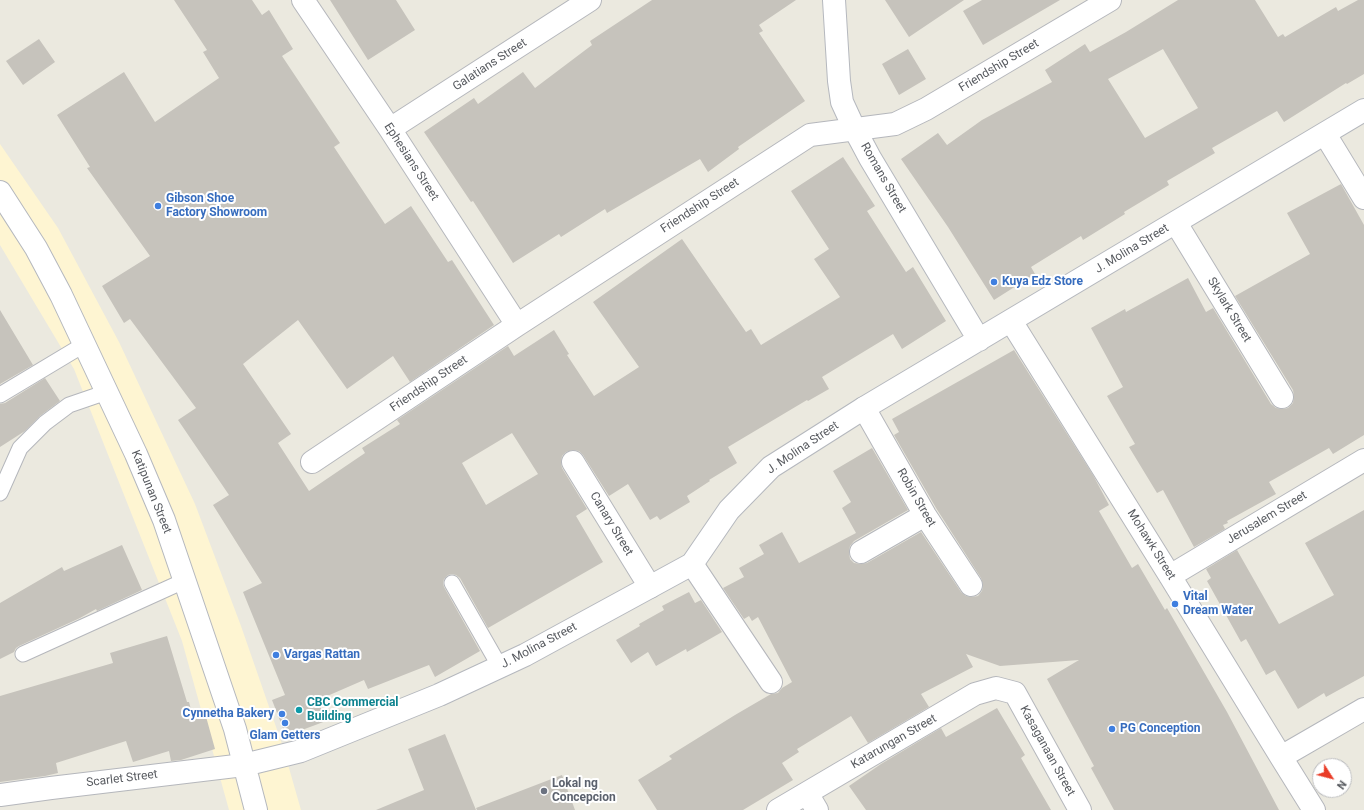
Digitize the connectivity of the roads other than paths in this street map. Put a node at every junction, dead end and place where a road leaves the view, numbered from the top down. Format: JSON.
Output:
{"nodes":[{"id":1,"x":303,"y":0,"type":"edge"},
{"id":2,"x":590,"y":0,"type":"edge"},
{"id":3,"x":834,"y":0,"type":"edge"},
{"id":4,"x":1110,"y":0,"type":"edge"},
{"id":5,"x":1364,"y":110,"type":"edge"},
{"id":6,"x":854,"y":128,"type":"junction"},
{"id":7,"x":390,"y":129,"type":"junction"},
{"id":8,"x":1325,"y":134,"type":"junction"},
{"id":9,"x":0,"y":192,"type":"edge"},
{"id":10,"x":1364,"y":198,"type":"edge"},
{"id":11,"x":1176,"y":223,"type":"junction"},
{"id":12,"x":1011,"y":321,"type":"junction"},
{"id":13,"x":517,"y":325,"type":"junction"},
{"id":14,"x":979,"y":340,"type":"junction"},
{"id":15,"x":85,"y":344,"type":"junction"},
{"id":16,"x":107,"y":392,"type":"junction"},
{"id":17,"x":0,"y":395,"type":"edge"},
{"id":18,"x":1282,"y":397,"type":"dead end"},
{"id":19,"x":864,"y":408,"type":"junction"},
{"id":20,"x":1364,"y":460,"type":"edge"},
{"id":21,"x":312,"y":462,"type":"dead end"},
{"id":22,"x":573,"y":462,"type":"dead end"},
{"id":23,"x":0,"y":493,"type":"edge"},
{"id":24,"x":925,"y":515,"type":"junction"},
{"id":25,"x":861,"y":552,"type":"dead end"},
{"id":26,"x":692,"y":564,"type":"junction"},
{"id":27,"x":1170,"y":576,"type":"junction"},
{"id":28,"x":184,"y":581,"type":"junction"},
{"id":29,"x":452,"y":583,"type":"dead end"},
{"id":30,"x":971,"y":585,"type":"dead end"},
{"id":31,"x":650,"y":587,"type":"junction"},
{"id":32,"x":23,"y":654,"type":"dead end"},
{"id":33,"x":500,"y":667,"type":"junction"},
{"id":34,"x":771,"y":682,"type":"dead end"},
{"id":35,"x":1015,"y":693,"type":"joint"},
{"id":36,"x":1364,"y":709,"type":"edge"},
{"id":37,"x":1281,"y":757,"type":"junction"},
{"id":38,"x":244,"y":765,"type":"junction"},
{"id":39,"x":0,"y":795,"type":"edge"},
{"id":40,"x":812,"y":801,"type":"edge"},
{"id":41,"x":256,"y":810,"type":"edge"},
{"id":42,"x":778,"y":810,"type":"edge"},
{"id":43,"x":1080,"y":810,"type":"edge"},
{"id":44,"x":1314,"y":810,"type":"edge"}],
"edges":[{"from":1,"to":7,"type":"street","name":"Ephesians Street"},
{"from":2,"to":7,"type":"street","name":"Galatians Street"},
{"from":3,"to":6,"type":"street","name":"Romans Street"},
{"from":4,"to":6,"type":"street","name":"Friendship Street"},
{"from":5,"to":8,"type":"street","name":"J. Molina Street"},
{"from":6,"to":13,"type":"street","name":"Friendship Street"},
{"from":6,"to":14,"type":"street","name":"Romans Street"},
{"from":7,"to":13,"type":"street","name":"Ephesians Street"},
{"from":8,"to":10,"type":"street"},
{"from":8,"to":11,"type":"street","name":"J. Molina Street"},
{"from":9,"to":15,"type":"street","name":"Katipunan Street"},
{"from":11,"to":12,"type":"street","name":"J. Molina Street"},
{"from":11,"to":18,"type":"street","name":"Skylark Street"},
{"from":12,"to":14,"type":"street","name":"J. Molina Street"},
{"from":12,"to":27,"type":"street","name":"Mohawk Street"},
{"from":13,"to":21,"type":"street","name":"Friendship Street"},
{"from":14,"to":19,"type":"street","name":"J. Molina Street"},
{"from":15,"to":16,"type":"street","name":"Katipunan Street"},
{"from":15,"to":17,"type":"lane"},
{"from":16,"to":23,"type":"lane"},
{"from":16,"to":28,"type":"street","name":"Katipunan Street"},
{"from":19,"to":24,"type":"street","name":"Robin Street"},
{"from":19,"to":26,"type":"street","name":"J. Molina Street"},
{"from":20,"to":27,"type":"street","name":"Jerusalem Street"},
{"from":22,"to":31,"type":"street","name":"Canary Street"},
{"from":24,"to":25,"type":"street"},
{"from":24,"to":30,"type":"street","name":"Robin Street"},
{"from":26,"to":31,"type":"street","name":"J. Molina Street"},
{"from":26,"to":34,"type":"street"},
{"from":27,"to":37,"type":"street","name":"Mohawk Street"},
{"from":28,"to":32,"type":"lane"},
{"from":28,"to":38,"type":"street","name":"Katipunan Street"},
{"from":29,"to":33,"type":"lane"},
{"from":31,"to":33,"type":"street","name":"J. Molina Street"},
{"from":33,"to":38,"type":"street","name":"J. Molina Street"},
{"from":35,"to":40,"type":"street","name":"Katarungan Street"},
{"from":35,"to":43,"type":"street","name":"Kasaganaan Street"},
{"from":36,"to":37,"type":"street"},
{"from":37,"to":44,"type":"street","name":"Mohawk Street"},
{"from":38,"to":39,"type":"street","name":"Scarlet Street"},
{"from":38,"to":41,"type":"street","name":"Katipunan Street"},
{"from":40,"to":42,"type":"street","name":"Katarungan Street"}]}
